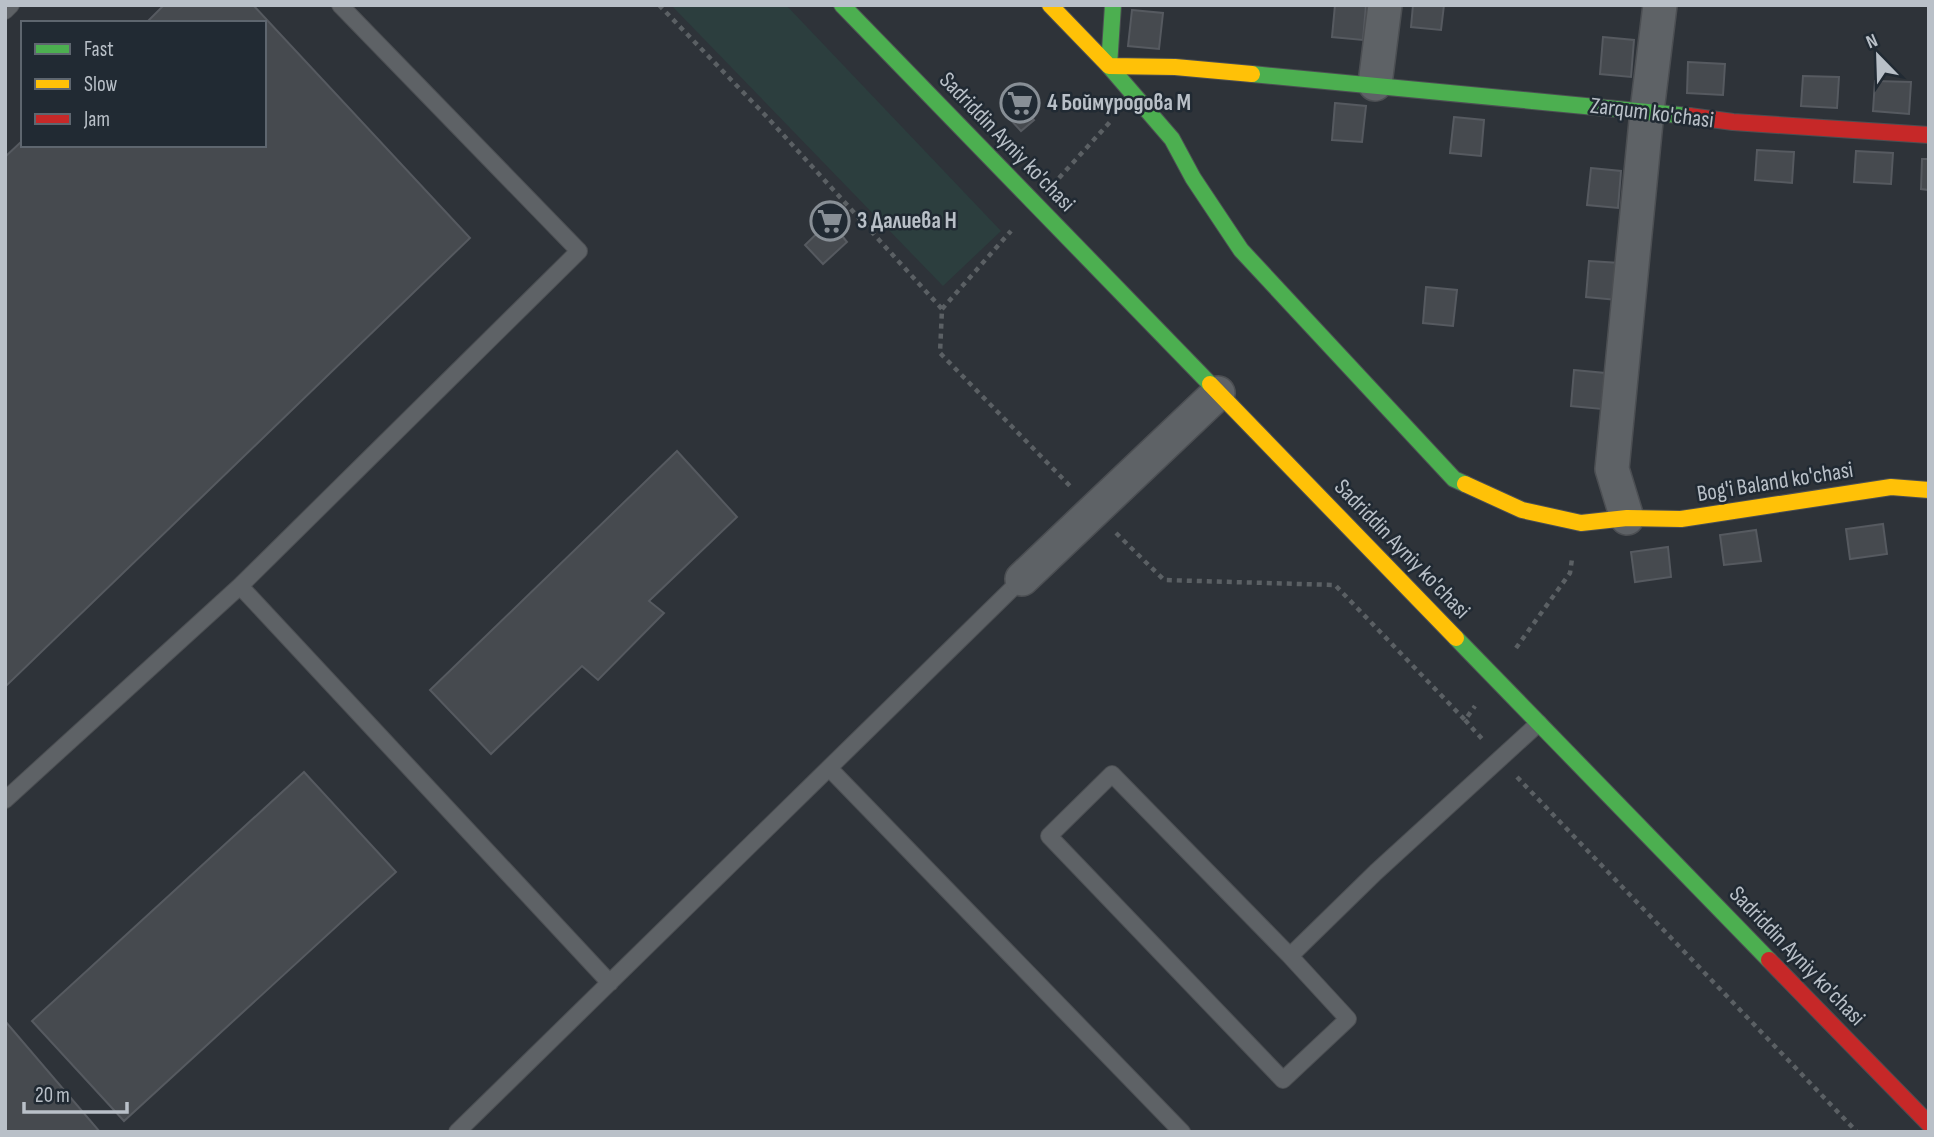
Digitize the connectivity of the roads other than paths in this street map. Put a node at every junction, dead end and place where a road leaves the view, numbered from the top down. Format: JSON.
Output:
{"nodes":[{"id":1,"x":11,"y":5,"type":"edge"},
{"id":2,"x":340,"y":5,"type":"edge"},
{"id":3,"x":842,"y":5,"type":"edge"},
{"id":4,"x":1050,"y":5,"type":"edge"},
{"id":5,"x":1113,"y":5,"type":"edge"},
{"id":6,"x":1385,"y":5,"type":"edge"},
{"id":7,"x":1660,"y":5,"type":"edge"},
{"id":8,"x":5,"y":10,"type":"edge"},
{"id":9,"x":1109,"y":66,"type":"junction"},
{"id":10,"x":1376,"y":84,"type":"junction"},
{"id":11,"x":1647,"y":111,"type":"junction"},
{"id":12,"x":1929,"y":135,"type":"edge"},
{"id":13,"x":1219,"y":393,"type":"junction"},
{"id":14,"x":1929,"y":490,"type":"edge"},
{"id":15,"x":1627,"y":518,"type":"junction"},
{"id":16,"x":1021,"y":579,"type":"joint"},
{"id":17,"x":240,"y":586,"type":"junction"},
{"id":18,"x":1539,"y":723,"type":"junction"},
{"id":19,"x":830,"y":769,"type":"junction"},
{"id":20,"x":5,"y":800,"type":"edge"},
{"id":21,"x":1290,"y":956,"type":"junction"},
{"id":22,"x":610,"y":983,"type":"junction"},
{"id":23,"x":1929,"y":1124,"type":"edge"},
{"id":24,"x":457,"y":1132,"type":"edge"},
{"id":25,"x":1182,"y":1132,"type":"edge"}],
"edges":[{"from":1,"to":8,"type":"lane"},
{"from":2,"to":17,"type":"lane"},
{"from":3,"to":13,"type":"street","name":"Sadriddin Ayniy ko'chasi"},
{"from":4,"to":9,"type":"street","name":"Bog'i Baland ko'chasi"},
{"from":5,"to":9,"type":"street"},
{"from":6,"to":10,"type":"street"},
{"from":7,"to":11,"type":"street"},
{"from":9,"to":10,"type":"street","name":"Zarqum ko'chasi"},
{"from":9,"to":15,"type":"street","name":"Bog'i Baland ko'chasi"},
{"from":10,"to":11,"type":"street","name":"Zarqum ko'chasi"},
{"from":11,"to":12,"type":"street","name":"Zarqum ko'chasi"},
{"from":11,"to":15,"type":"street"},
{"from":13,"to":16,"type":"street"},
{"from":13,"to":18,"type":"street","name":"Sadriddin Ayniy ko'chasi"},
{"from":14,"to":15,"type":"street","name":"Bog'i Baland ko'chasi"},
{"from":16,"to":19,"type":"lane"},
{"from":17,"to":20,"type":"lane"},
{"from":17,"to":22,"type":"lane"},
{"from":18,"to":21,"type":"lane"},
{"from":18,"to":23,"type":"street","name":"Sadriddin Ayniy ko'chasi"},
{"from":19,"to":22,"type":"lane"},
{"from":19,"to":25,"type":"lane"},
{"from":21,"to":21,"type":"lane"},
{"from":22,"to":24,"type":"lane"}]}
